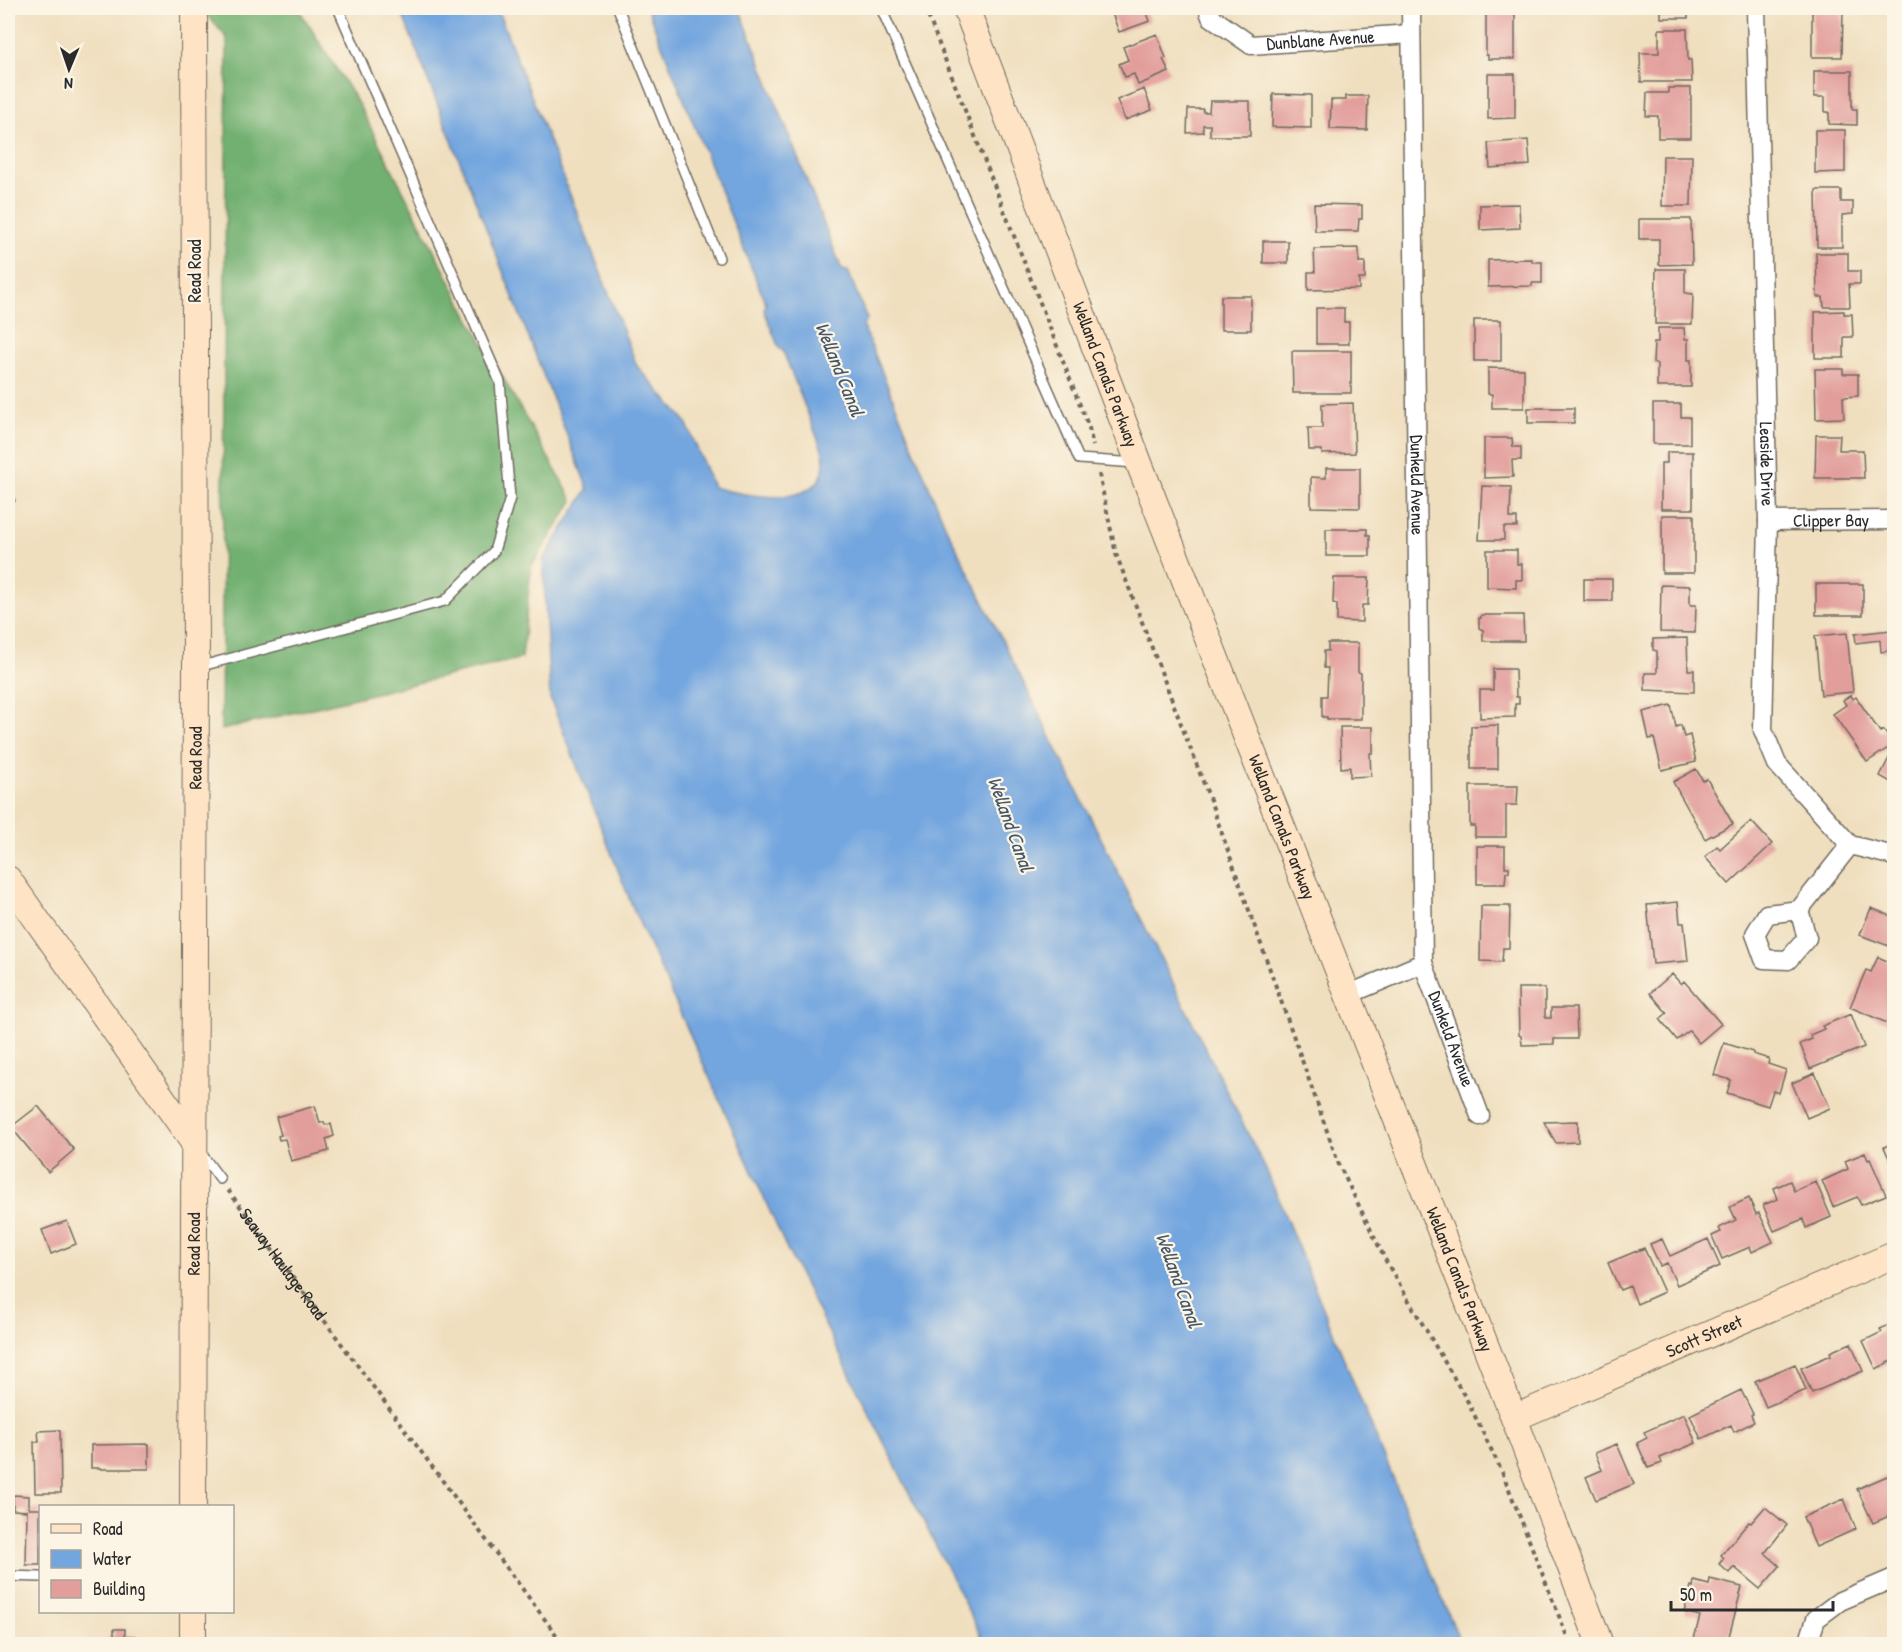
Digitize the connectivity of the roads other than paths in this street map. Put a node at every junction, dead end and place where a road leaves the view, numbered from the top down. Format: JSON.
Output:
{"nodes":[{"id":1,"x":194,"y":8,"type":"edge"},
{"id":2,"x":338,"y":8,"type":"edge"},
{"id":3,"x":618,"y":8,"type":"edge"},
{"id":4,"x":881,"y":8,"type":"edge"},
{"id":5,"x":966,"y":8,"type":"edge"},
{"id":6,"x":1208,"y":8,"type":"edge"},
{"id":7,"x":1411,"y":8,"type":"edge"},
{"id":8,"x":1756,"y":8,"type":"edge"},
{"id":9,"x":1411,"y":34,"type":"junction"},
{"id":10,"x":719,"y":258,"type":"dead end"},
{"id":11,"x":1139,"y":464,"type":"junction"},
{"id":12,"x":1894,"y":520,"type":"edge"},
{"id":13,"x":1767,"y":521,"type":"junction"},
{"id":14,"x":196,"y":667,"type":"junction"},
{"id":15,"x":1850,"y":845,"type":"junction"},
{"id":16,"x":1894,"y":856,"type":"edge"},
{"id":17,"x":8,"y":879,"type":"edge"},
{"id":18,"x":1799,"y":910,"type":"dead end"},
{"id":19,"x":1423,"y":963,"type":"junction"},
{"id":20,"x":1347,"y":995,"type":"junction"},
{"id":21,"x":1480,"y":1116,"type":"dead end"},
{"id":22,"x":194,"y":1143,"type":"junction"},
{"id":23,"x":220,"y":1179,"type":"road end"},
{"id":24,"x":1894,"y":1255,"type":"edge"},
{"id":25,"x":1514,"y":1418,"type":"junction"},
{"id":26,"x":193,"y":1505,"type":"edge"},
{"id":27,"x":8,"y":1576,"type":"edge"},
{"id":28,"x":39,"y":1577,"type":"edge"},
{"id":29,"x":1894,"y":1578,"type":"edge"},
{"id":30,"x":193,"y":1613,"type":"edge"},
{"id":31,"x":193,"y":1644,"type":"edge"},
{"id":32,"x":1600,"y":1644,"type":"edge"},
{"id":33,"x":1808,"y":1644,"type":"edge"}],
"edges":[{"from":1,"to":14,"type":"street","name":"Read Road"},
{"from":2,"to":14,"type":"lane"},
{"from":3,"to":10,"type":"lane"},
{"from":4,"to":11,"type":"lane"},
{"from":5,"to":11,"type":"street","name":"Welland Canals Parkway"},
{"from":6,"to":9,"type":"street","name":"Dunblane Avenue"},
{"from":7,"to":9,"type":"street","name":"Dunkeld Avenue"},
{"from":8,"to":13,"type":"street","name":"Leaside Drive"},
{"from":9,"to":19,"type":"street","name":"Dunkeld Avenue"},
{"from":11,"to":20,"type":"street","name":"Welland Canals Parkway"},
{"from":12,"to":13,"type":"street","name":"Clipper Bay"},
{"from":13,"to":15,"type":"street","name":"Leaside Drive"},
{"from":14,"to":22,"type":"street","name":"Read Road"},
{"from":15,"to":16,"type":"street"},
{"from":15,"to":18,"type":"street"},
{"from":17,"to":22,"type":"street"},
{"from":19,"to":20,"type":"street"},
{"from":19,"to":21,"type":"street","name":"Dunkeld Avenue"},
{"from":20,"to":25,"type":"street","name":"Welland Canals Parkway"},
{"from":22,"to":23,"type":"lane"},
{"from":22,"to":26,"type":"street","name":"Read Road"},
{"from":24,"to":25,"type":"street","name":"Scott Street"},
{"from":25,"to":32,"type":"street","name":"Welland Canals Parkway"},
{"from":27,"to":28,"type":"lane"},
{"from":29,"to":33,"type":"street"},
{"from":30,"to":31,"type":"street"}]}
